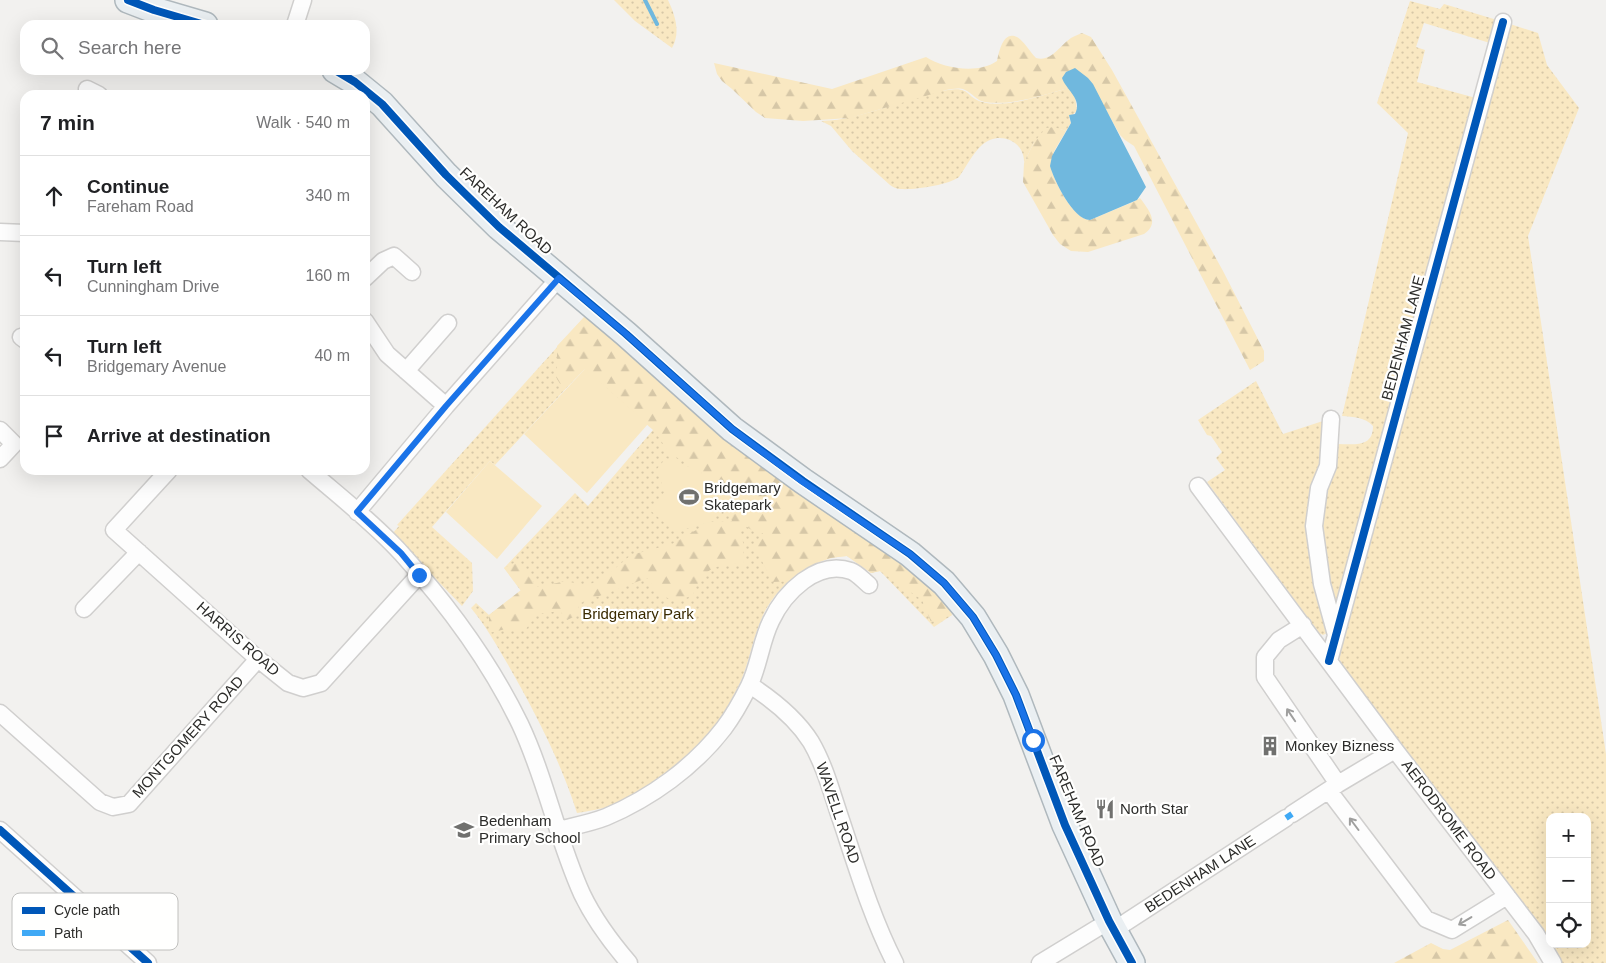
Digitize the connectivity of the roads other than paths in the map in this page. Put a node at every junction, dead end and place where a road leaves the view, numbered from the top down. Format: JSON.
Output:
{"nodes":[{"id":1,"x":128,"y":0,"type":"edge"},
{"id":2,"x":303,"y":0,"type":"edge"},
{"id":3,"x":188,"y":20,"type":"edge"},
{"id":4,"x":297,"y":20,"type":"edge"},
{"id":5,"x":1503,"y":22,"type":"dead end"},
{"id":6,"x":344,"y":75,"type":"edge"},
{"id":7,"x":365,"y":90,"type":"edge"},
{"id":8,"x":370,"y":94,"type":"edge"},
{"id":9,"x":0,"y":232,"type":"edge"},
{"id":10,"x":20,"y":233,"type":"edge"},
{"id":11,"x":412,"y":272,"type":"dead end"},
{"id":12,"x":370,"y":273,"type":"edge"},
{"id":13,"x":559,"y":278,"type":"junction"},
{"id":14,"x":448,"y":324,"type":"dead end"},
{"id":15,"x":370,"y":329,"type":"edge"},
{"id":16,"x":406,"y":371,"type":"junction"},
{"id":17,"x":446,"y":406,"type":"junction"},
{"id":18,"x":1331,"y":419,"type":"dead end"},
{"id":19,"x":0,"y":430,"type":"edge"},
{"id":20,"x":0,"y":459,"type":"edge"},
{"id":21,"x":164,"y":475,"type":"edge"},
{"id":22,"x":315,"y":475,"type":"edge"},
{"id":23,"x":1198,"y":486,"type":"dead end"},
{"id":24,"x":357,"y":512,"type":"junction"},
{"id":25,"x":139,"y":552,"type":"junction"},
{"id":26,"x":419,"y":575,"type":"junction"},
{"id":27,"x":868,"y":585,"type":"dead end"},
{"id":28,"x":84,"y":610,"type":"dead end"},
{"id":29,"x":1303,"y":626,"type":"junction"},
{"id":30,"x":1336,"y":635,"type":"junction"},
{"id":31,"x":258,"y":659,"type":"junction"},
{"id":32,"x":1329,"y":661,"type":"junction"},
{"id":33,"x":750,"y":685,"type":"junction"},
{"id":34,"x":0,"y":713,"type":"edge"},
{"id":35,"x":1396,"y":750,"type":"junction"},
{"id":36,"x":1334,"y":788,"type":"junction"},
{"id":37,"x":0,"y":830,"type":"edge"},
{"id":38,"x":558,"y":830,"type":"junction"},
{"id":39,"x":70,"y":893,"type":"edge"},
{"id":40,"x":1507,"y":896,"type":"junction"},
{"id":41,"x":1112,"y":925,"type":"junction"},
{"id":42,"x":134,"y":950,"type":"edge"},
{"id":43,"x":148,"y":963,"type":"edge"},
{"id":44,"x":629,"y":963,"type":"edge"},
{"id":45,"x":895,"y":963,"type":"edge"},
{"id":46,"x":1040,"y":963,"type":"edge"},
{"id":47,"x":1132,"y":963,"type":"edge"},
{"id":48,"x":1553,"y":963,"type":"edge"}],
"edges":[{"from":1,"to":3,"type":"main road"},
{"from":2,"to":4,"type":"street"},
{"from":5,"to":30,"type":"street","name":"BEDENHAM LANE"},
{"from":6,"to":7,"type":"main road","name":"FAREHAM ROAD"},
{"from":8,"to":13,"type":"main road","name":"FAREHAM ROAD"},
{"from":9,"to":10,"type":"street"},
{"from":11,"to":12,"type":"street"},
{"from":13,"to":17,"type":"street"},
{"from":13,"to":41,"type":"main road","name":"FAREHAM ROAD"},
{"from":14,"to":16,"type":"street"},
{"from":15,"to":16,"type":"street"},
{"from":16,"to":17,"type":"street"},
{"from":17,"to":24,"type":"street"},
{"from":18,"to":30,"type":"street"},
{"from":19,"to":20,"type":"street"},
{"from":21,"to":25,"type":"street","name":"HARRIS ROAD"},
{"from":22,"to":24,"type":"street"},
{"from":23,"to":29,"type":"street","name":"AERODROME ROAD"},
{"from":24,"to":26,"type":"street"},
{"from":25,"to":28,"type":"street"},
{"from":25,"to":31,"type":"street","name":"HARRIS ROAD"},
{"from":26,"to":31,"type":"street","name":"HARRIS ROAD"},
{"from":26,"to":38,"type":"street"},
{"from":27,"to":33,"type":"street"},
{"from":29,"to":32,"type":"street","name":"AERODROME ROAD"},
{"from":36,"to":29,"type":"street","one_way":true},
{"from":30,"to":32,"type":"street","name":"BEDENHAM LANE"},
{"from":31,"to":34,"type":"street","name":"MONTGOMERY ROAD"},
{"from":32,"to":35,"type":"street","name":"AERODROME ROAD"},
{"from":33,"to":38,"type":"street"},
{"from":33,"to":45,"type":"street","name":"WAVELL ROAD"},
{"from":35,"to":36,"type":"street","name":"BEDENHAM LANE"},
{"from":35,"to":40,"type":"street","name":"AERODROME ROAD"},
{"from":40,"to":36,"type":"street","one_way":true},
{"from":36,"to":41,"type":"street","name":"BEDENHAM LANE"},
{"from":37,"to":39,"type":"street"},
{"from":38,"to":44,"type":"street"},
{"from":40,"to":48,"type":"street","name":"AERODROME ROAD"},
{"from":41,"to":46,"type":"street","name":"BEDENHAM LANE"},
{"from":41,"to":47,"type":"main road","name":"FAREHAM ROAD"},
{"from":42,"to":43,"type":"street"}]}
